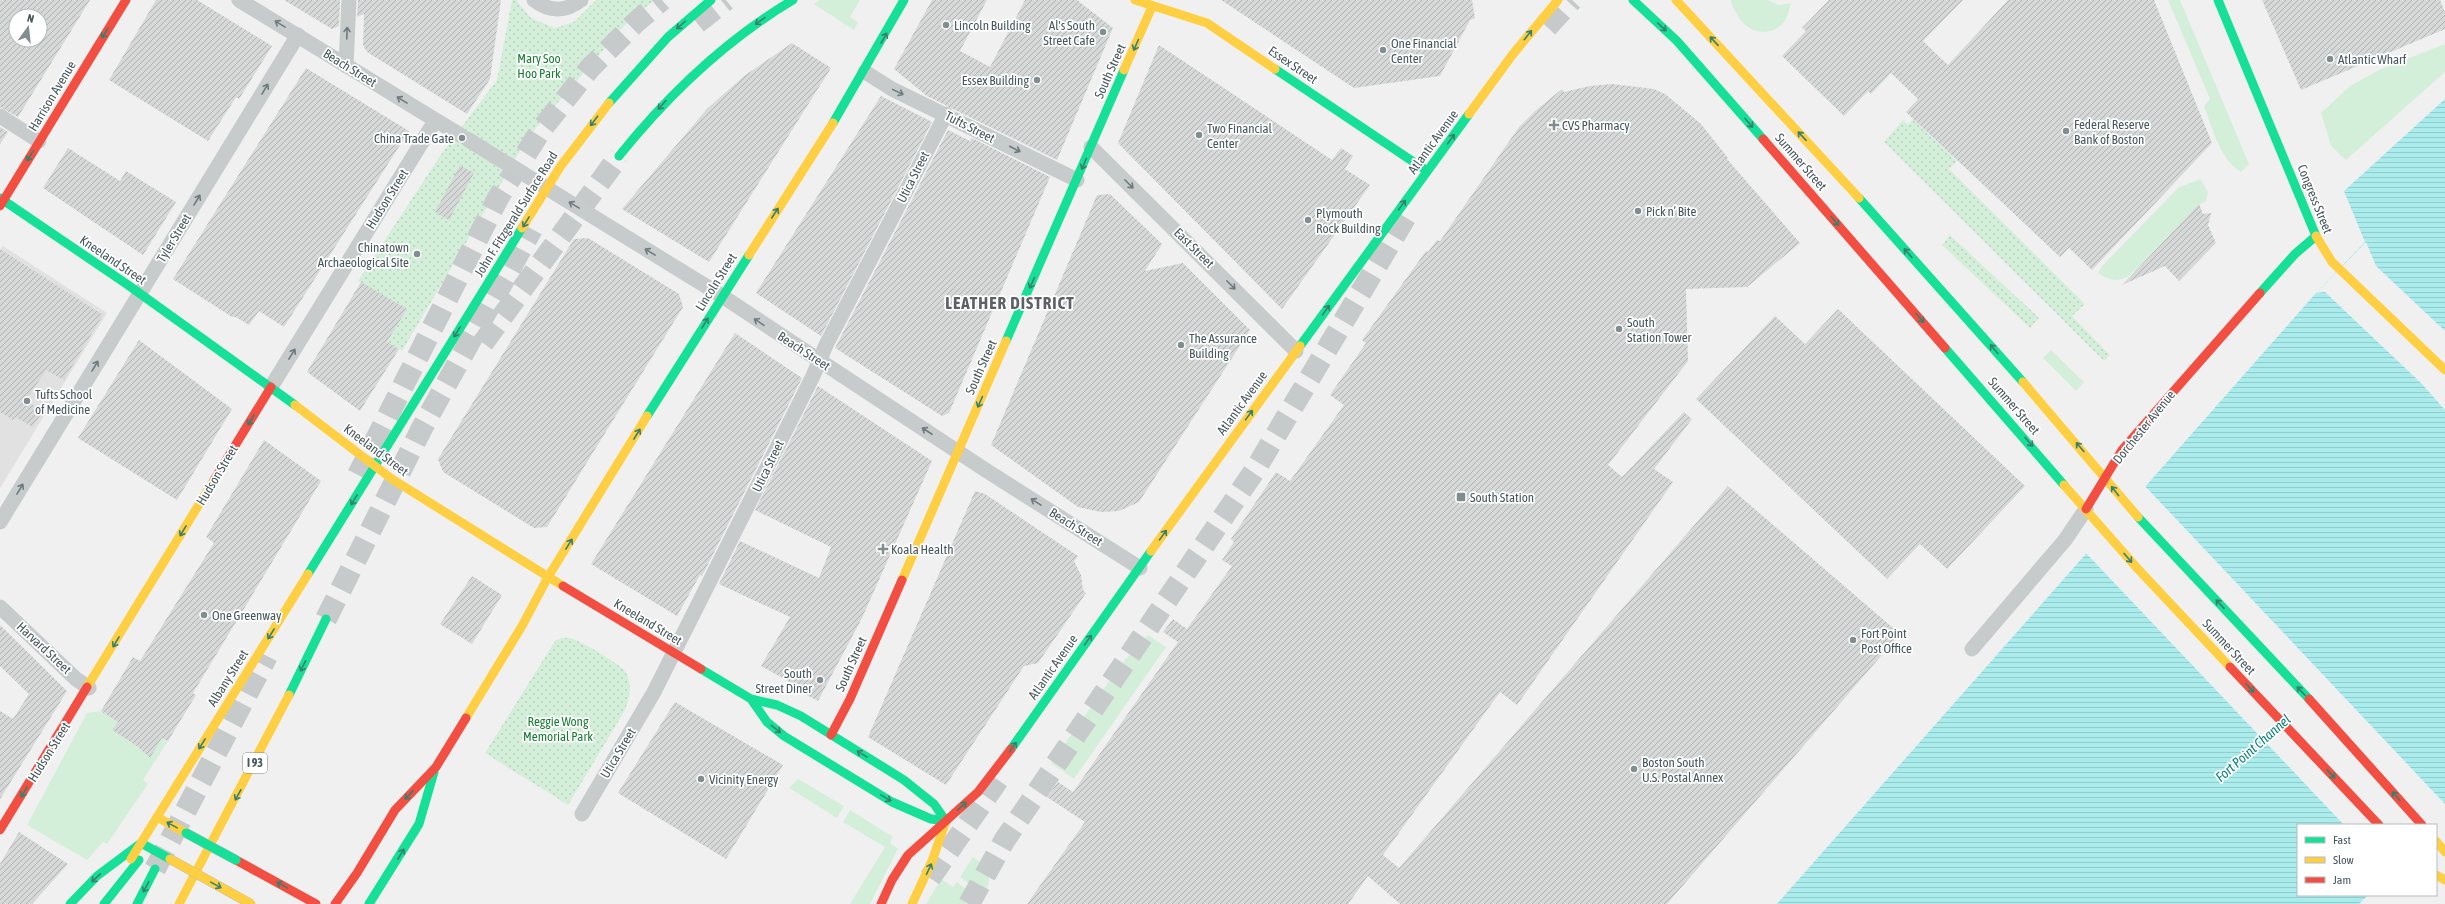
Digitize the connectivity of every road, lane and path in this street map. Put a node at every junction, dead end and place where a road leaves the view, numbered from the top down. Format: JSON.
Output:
{"nodes":[{"id":1,"x":126,"y":0,"type":"edge"},
{"id":2,"x":239,"y":0,"type":"edge"},
{"id":3,"x":349,"y":0,"type":"edge"},
{"id":4,"x":534,"y":0,"type":"edge"},
{"id":5,"x":581,"y":0,"type":"edge"},
{"id":6,"x":711,"y":0,"type":"edge"},
{"id":7,"x":793,"y":0,"type":"edge"},
{"id":8,"x":904,"y":0,"type":"edge"},
{"id":9,"x":1135,"y":0,"type":"edge"},
{"id":10,"x":1558,"y":0,"type":"edge"},
{"id":11,"x":1633,"y":0,"type":"edge"},
{"id":12,"x":1676,"y":0,"type":"edge"},
{"id":13,"x":2218,"y":0,"type":"edge"},
{"id":14,"x":1151,"y":9,"type":"junction"},
{"id":15,"x":298,"y":35,"type":"junction"},
{"id":16,"x":346,"y":66,"type":"junction"},
{"id":17,"x":865,"y":72,"type":"junction"},
{"id":18,"x":946,"y":114,"type":"junction"},
{"id":19,"x":0,"y":116,"type":"edge"},
{"id":20,"x":435,"y":120,"type":"junction"},
{"id":21,"x":39,"y":142,"type":"junction"},
{"id":22,"x":1091,"y":147,"type":"junction"},
{"id":23,"x":619,"y":156,"type":"tunnel mouth"},
{"id":24,"x":1427,"y":171,"type":"junction"},
{"id":25,"x":1077,"y":180,"type":"junction"},
{"id":26,"x":546,"y":188,"type":"junction"},
{"id":27,"x":1,"y":202,"type":"edge"},
{"id":28,"x":2316,"y":236,"type":"junction"},
{"id":29,"x":140,"y":294,"type":"junction"},
{"id":30,"x":722,"y":296,"type":"junction"},
{"id":31,"x":1296,"y":350,"type":"junction"},
{"id":32,"x":819,"y":361,"type":"junction"},
{"id":33,"x":2445,"y":370,"type":"edge"},
{"id":34,"x":271,"y":387,"type":"junction"},
{"id":35,"x":958,"y":451,"type":"junction"},
{"id":36,"x":374,"y":466,"type":"junction"},
{"id":37,"x":2104,"y":478,"type":"junction"},
{"id":38,"x":2086,"y":509,"type":"junction"},
{"id":39,"x":0,"y":522,"type":"edge"},
{"id":40,"x":1140,"y":568,"type":"junction"},
{"id":41,"x":548,"y":577,"type":"junction"},
{"id":42,"x":0,"y":607,"type":"edge"},
{"id":43,"x":326,"y":619,"type":"tunnel mouth"},
{"id":44,"x":1972,"y":649,"type":"dead end"},
{"id":45,"x":674,"y":652,"type":"junction"},
{"id":46,"x":89,"y":688,"type":"junction"},
{"id":47,"x":751,"y":699,"type":"junction"},
{"id":48,"x":831,"y":735,"type":"junction"},
{"id":49,"x":436,"y":766,"type":"junction"},
{"id":50,"x":582,"y":814,"type":"dead end"},
{"id":51,"x":157,"y":817,"type":"junction"},
{"id":52,"x":946,"y":821,"type":"junction"},
{"id":53,"x":2378,"y":824,"type":"edge"},
{"id":54,"x":2421,"y":824,"type":"edge"},
{"id":55,"x":0,"y":830,"type":"edge"},
{"id":56,"x":2437,"y":842,"type":"edge"},
{"id":57,"x":141,"y":843,"type":"junction"},
{"id":58,"x":2445,"y":852,"type":"edge"},
{"id":59,"x":132,"y":858,"type":"junction"},
{"id":60,"x":155,"y":870,"type":"tunnel mouth"},
{"id":61,"x":70,"y":904,"type":"edge"},
{"id":62,"x":103,"y":904,"type":"edge"},
{"id":63,"x":137,"y":904,"type":"edge"},
{"id":64,"x":179,"y":904,"type":"edge"},
{"id":65,"x":251,"y":904,"type":"edge"},
{"id":66,"x":316,"y":904,"type":"edge"},
{"id":67,"x":335,"y":904,"type":"edge"},
{"id":68,"x":370,"y":904,"type":"edge"},
{"id":69,"x":881,"y":904,"type":"edge"},
{"id":70,"x":912,"y":904,"type":"edge"}],
"edges":[{"from":1,"to":21,"type":"main road","name":"Harrison Avenue","one_way":true},
{"from":15,"to":2,"type":"street","name":"Beach Street","one_way":true},
{"from":16,"to":3,"type":"street","one_way":true},
{"from":4,"to":5,"type":"street"},
{"from":6,"to":26,"type":"main road","name":"John F. Fitzgerald Surface Road","one_way":true},
{"from":7,"to":23,"type":"main road","one_way":true},
{"from":17,"to":8,"type":"main road","name":"Lincoln Street","one_way":true},
{"from":9,"to":14,"type":"main road","name":"Essex Street"},
{"from":24,"to":10,"type":"main road","name":"Atlantic Avenue","one_way":true},
{"from":11,"to":38,"type":"main road","name":"Summer Street","one_way":true},
{"from":37,"to":12,"type":"main road","name":"Summer Street","one_way":true},
{"from":13,"to":28,"type":"main road","name":"Congress Street"},
{"from":14,"to":22,"type":"main road","name":"South Street","one_way":true},
{"from":14,"to":24,"type":"main road","name":"Essex Street"},
{"from":15,"to":16,"type":"street","name":"Beach Street"},
{"from":29,"to":15,"type":"street","name":"Tyler Street","one_way":true},
{"from":20,"to":16,"type":"street","name":"Beach Street","one_way":true},
{"from":17,"to":18,"type":"street","name":"Tufts Street","one_way":true},
{"from":30,"to":17,"type":"main road","name":"Lincoln Street","one_way":true},
{"from":18,"to":25,"type":"street","name":"Tufts Street","one_way":true},
{"from":18,"to":32,"type":"street","name":"Utica Street"},
{"from":19,"to":21,"type":"street"},
{"from":20,"to":26,"type":"street","name":"Beach Street"},
{"from":34,"to":20,"type":"street","name":"Hudson Street","one_way":true},
{"from":21,"to":27,"type":"main road","name":"Harrison Avenue","one_way":true},
{"from":22,"to":25,"type":"main road","name":"South Street","one_way":true},
{"from":22,"to":31,"type":"street","name":"East Street","one_way":true},
{"from":31,"to":24,"type":"main road","name":"Atlantic Avenue","one_way":true},
{"from":25,"to":35,"type":"main road","name":"South Street","one_way":true},
{"from":30,"to":26,"type":"street","name":"Beach Street","one_way":true},
{"from":26,"to":36,"type":"main road","name":"John F. Fitzgerald Surface Road","one_way":true},
{"from":27,"to":29,"type":"main road","name":"Kneeland Street"},
{"from":28,"to":33,"type":"main road","name":"Congress Street"},
{"from":28,"to":37,"type":"main road","name":"Dorchester Avenue"},
{"from":29,"to":34,"type":"main road","name":"Kneeland Street"},
{"from":39,"to":29,"type":"street","name":"Tyler Street","one_way":true},
{"from":32,"to":30,"type":"street","name":"Beach Street","one_way":true},
{"from":41,"to":30,"type":"main road","name":"Lincoln Street","one_way":true},
{"from":40,"to":31,"type":"main road","name":"Atlantic Avenue","one_way":true},
{"from":35,"to":32,"type":"street","name":"Beach Street","one_way":true},
{"from":32,"to":45,"type":"street","name":"Utica Street"},
{"from":34,"to":36,"type":"main road","name":"Kneeland Street"},
{"from":34,"to":46,"type":"main road","name":"Hudson Street","one_way":true},
{"from":40,"to":35,"type":"street","name":"Beach Street","one_way":true},
{"from":35,"to":48,"type":"main road","name":"South Street"},
{"from":36,"to":41,"type":"main road","name":"Kneeland Street"},
{"from":36,"to":51,"type":"main road","name":"Albany Street","one_way":true},
{"from":37,"to":38,"type":"main road","name":"Dorchester Avenue"},
{"from":54,"to":37,"type":"main road","name":"Summer Street","one_way":true},
{"from":38,"to":44,"type":"street","name":"Dorchester Avenue"},
{"from":38,"to":53,"type":"main road","name":"Summer Street","one_way":true},
{"from":52,"to":40,"type":"main road","name":"Atlantic Avenue","one_way":true},
{"from":41,"to":45,"type":"main road","name":"Kneeland Street"},
{"from":41,"to":49,"type":"main road","name":"Lincoln Street"},
{"from":42,"to":46,"type":"street","name":"Harvard Street"},
{"from":43,"to":64,"type":"main road","number":"I 93","one_way":true},
{"from":45,"to":47,"type":"main road","name":"Kneeland Street"},
{"from":45,"to":50,"type":"street","name":"Utica Street"},
{"from":46,"to":55,"type":"main road","name":"Hudson Street","one_way":true},
{"from":47,"to":48,"type":"main road","name":"Kneeland Street"},
{"from":47,"to":52,"type":"main road","name":"Kneeland Street","one_way":true},
{"from":52,"to":48,"type":"main road","name":"Kneeland Street","one_way":true},
{"from":49,"to":67,"type":"main road","one_way":true},
{"from":68,"to":49,"type":"main road","one_way":true},
{"from":51,"to":57,"type":"main road","name":"Albany Street"},
{"from":66,"to":51,"type":"main road","one_way":true,"bridge":true},
{"from":52,"to":69,"type":"main road","name":"Atlantic Avenue"},
{"from":70,"to":52,"type":"main road","one_way":true},
{"from":56,"to":58,"type":"main road"},
{"from":57,"to":59,"type":"main road"},
{"from":57,"to":65,"type":"main road","one_way":true,"bridge":true},
{"from":59,"to":61,"type":"main road","one_way":true},
{"from":59,"to":62,"type":"main road"},
{"from":60,"to":63,"type":"main road","one_way":true}]}
